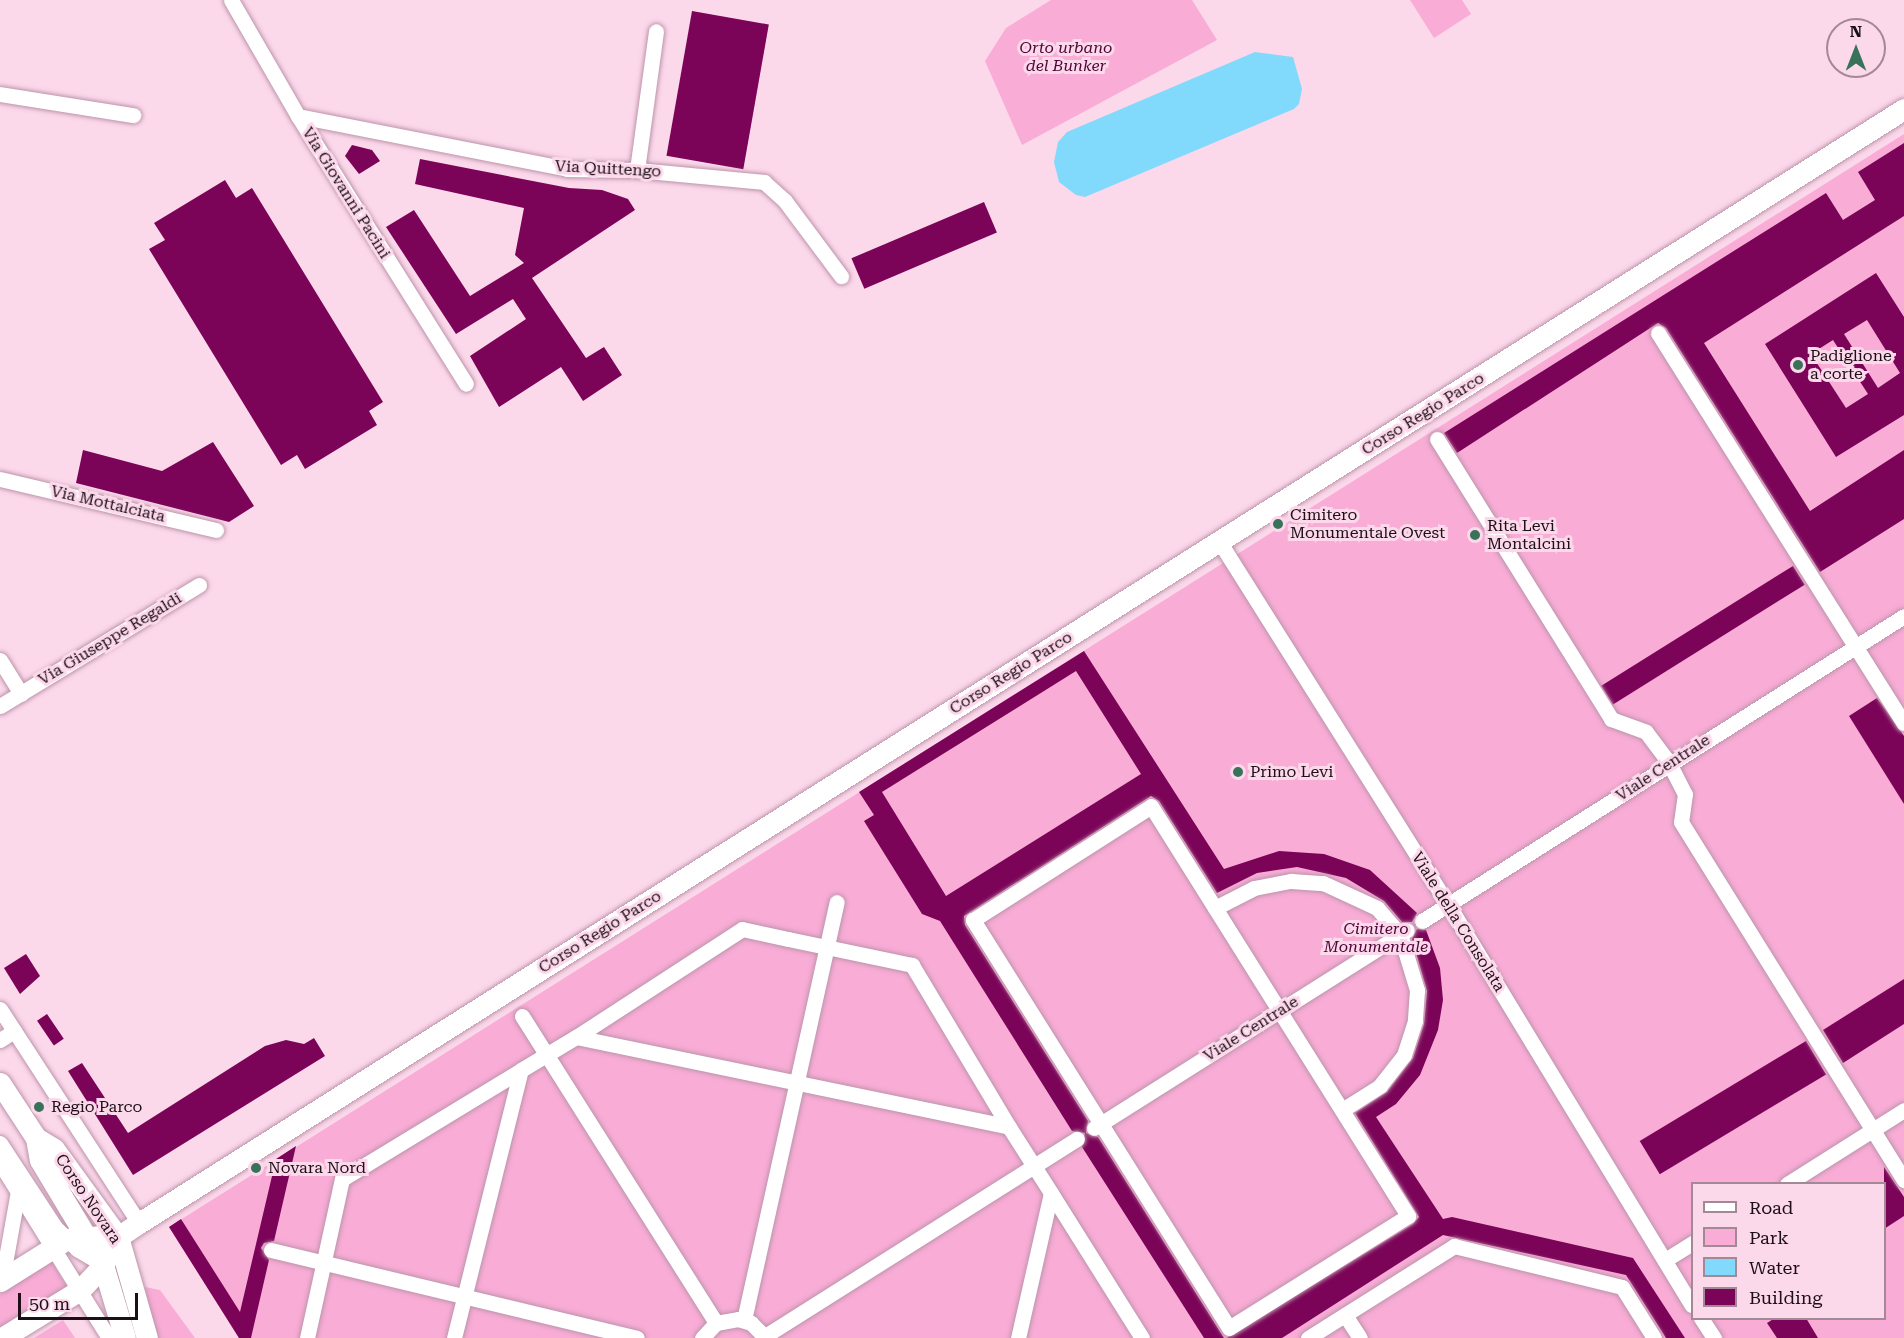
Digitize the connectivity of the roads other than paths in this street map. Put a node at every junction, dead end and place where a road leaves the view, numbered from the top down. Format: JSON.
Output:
{"nodes":[{"id":1,"x":231,"y":0,"type":"edge"},
{"id":2,"x":656,"y":31,"type":"dead end"},
{"id":3,"x":0,"y":94,"type":"edge"},
{"id":4,"x":1904,"y":109,"type":"edge"},
{"id":5,"x":133,"y":115,"type":"dead end"},
{"id":6,"x":298,"y":116,"type":"junction"},
{"id":7,"x":637,"y":170,"type":"junction"},
{"id":8,"x":840,"y":276,"type":"dead end"},
{"id":9,"x":1658,"y":333,"type":"dead end"},
{"id":10,"x":466,"y":384,"type":"dead end"},
{"id":11,"x":1437,"y":439,"type":"dead end"},
{"id":12,"x":0,"y":479,"type":"edge"},
{"id":13,"x":216,"y":530,"type":"dead end"},
{"id":14,"x":1219,"y":541,"type":"junction"},
{"id":15,"x":199,"y":585,"type":"dead end"},
{"id":16,"x":1904,"y":616,"type":"edge"},
{"id":17,"x":1856,"y":646,"type":"junction"},
{"id":18,"x":0,"y":660,"type":"edge"},
{"id":19,"x":21,"y":694,"type":"junction"},
{"id":20,"x":0,"y":706,"type":"edge"},
{"id":21,"x":1904,"y":723,"type":"edge"},
{"id":22,"x":1670,"y":763,"type":"junction"},
{"id":23,"x":837,"y":902,"type":"dead end"},
{"id":24,"x":1449,"y":906,"type":"junction"},
{"id":25,"x":1215,"y":908,"type":"junction"},
{"id":26,"x":1422,"y":921,"type":"dead end"},
{"id":27,"x":1403,"y":932,"type":"junction"},
{"id":28,"x":827,"y":947,"type":"junction"},
{"id":29,"x":0,"y":1009,"type":"edge"},
{"id":30,"x":1281,"y":1010,"type":"junction"},
{"id":31,"x":522,"y":1017,"type":"dead end"},
{"id":32,"x":14,"y":1031,"type":"junction"},
{"id":33,"x":576,"y":1037,"type":"junction"},
{"id":34,"x":0,"y":1041,"type":"edge"},
{"id":35,"x":547,"y":1055,"type":"junction"},
{"id":36,"x":521,"y":1070,"type":"junction"},
{"id":37,"x":0,"y":1083,"type":"edge"},
{"id":38,"x":796,"y":1085,"type":"junction"},
{"id":39,"x":1342,"y":1110,"type":"junction"},
{"id":40,"x":1904,"y":1110,"type":"edge"},
{"id":41,"x":1098,"y":1126,"type":"junction"},
{"id":42,"x":1009,"y":1127,"type":"junction"},
{"id":43,"x":1872,"y":1130,"type":"junction"},
{"id":44,"x":36,"y":1138,"type":"junction"},
{"id":45,"x":1077,"y":1139,"type":"dead end"},
{"id":46,"x":0,"y":1143,"type":"edge"},
{"id":47,"x":0,"y":1163,"type":"edge"},
{"id":48,"x":1034,"y":1164,"type":"junction"},
{"id":49,"x":1904,"y":1180,"type":"edge"},
{"id":50,"x":1790,"y":1182,"type":"edge"},
{"id":51,"x":18,"y":1191,"type":"junction"},
{"id":52,"x":1051,"y":1193,"type":"junction"},
{"id":53,"x":139,"y":1223,"type":"junction"},
{"id":54,"x":118,"y":1237,"type":"junction"},
{"id":55,"x":69,"y":1241,"type":"junction"},
{"id":56,"x":1691,"y":1244,"type":"edge"},
{"id":57,"x":272,"y":1250,"type":"dead end"},
{"id":58,"x":1665,"y":1260,"type":"junction"},
{"id":59,"x":324,"y":1263,"type":"junction"},
{"id":60,"x":103,"y":1265,"type":"junction"},
{"id":61,"x":1,"y":1280,"type":"edge"},
{"id":62,"x":80,"y":1290,"type":"junction"},
{"id":63,"x":464,"y":1297,"type":"junction"},
{"id":64,"x":1691,"y":1303,"type":"edge"},
{"id":65,"x":1345,"y":1315,"type":"junction"},
{"id":66,"x":744,"y":1320,"type":"junction"},
{"id":67,"x":1702,"y":1320,"type":"edge"},
{"id":68,"x":716,"y":1323,"type":"junction"},
{"id":69,"x":766,"y":1337,"type":"edge"},
{"id":70,"x":2,"y":1338,"type":"edge"},
{"id":71,"x":109,"y":1338,"type":"edge"},
{"id":72,"x":125,"y":1338,"type":"edge"},
{"id":73,"x":147,"y":1338,"type":"edge"},
{"id":74,"x":307,"y":1338,"type":"edge"},
{"id":75,"x":454,"y":1338,"type":"edge"},
{"id":76,"x":637,"y":1338,"type":"edge"},
{"id":77,"x":702,"y":1338,"type":"edge"},
{"id":78,"x":1018,"y":1338,"type":"edge"},
{"id":79,"x":1142,"y":1338,"type":"edge"},
{"id":80,"x":1308,"y":1338,"type":"edge"},
{"id":81,"x":1360,"y":1338,"type":"edge"},
{"id":82,"x":1654,"y":1338,"type":"edge"},
{"id":83,"x":1714,"y":1338,"type":"edge"}],
"edges":[{"from":1,"to":6,"type":"street","name":"Via Giovanni Pacini"},
{"from":2,"to":7,"type":"street"},
{"from":3,"to":5,"type":"street"},
{"from":4,"to":14,"type":"street","name":"Corso Regio Parco"},
{"from":6,"to":7,"type":"street","name":"Via Quittengo"},
{"from":6,"to":10,"type":"street","name":"Via Giovanni Pacini"},
{"from":7,"to":8,"type":"street","name":"Via Quittengo"},
{"from":9,"to":17,"type":"street"},
{"from":11,"to":22,"type":"street"},
{"from":12,"to":13,"type":"street","name":"Via Mottalciata"},
{"from":14,"to":24,"type":"street","name":"Viale della Consolata"},
{"from":14,"to":53,"type":"street","name":"Corso Regio Parco"},
{"from":15,"to":19,"type":"street","name":"Via Giuseppe Regaldi"},
{"from":16,"to":17,"type":"street","name":"Viale Centrale"},
{"from":17,"to":21,"type":"street"},
{"from":17,"to":22,"type":"street","name":"Viale Centrale"},
{"from":18,"to":19,"type":"street","name":"Via Giuseppe Regaldi"},
{"from":19,"to":20,"type":"street","name":"Via Giuseppe Regaldi"},
{"from":22,"to":24,"type":"street","name":"Viale Centrale"},
{"from":22,"to":43,"type":"street"},
{"from":23,"to":28,"type":"street"},
{"from":24,"to":26,"type":"street","name":"Viale Centrale"},
{"from":24,"to":58,"type":"street","name":"Viale della Consolata"},
{"from":25,"to":27,"type":"street"},
{"from":25,"to":30,"type":"street"},
{"from":25,"to":41,"type":"street"},
{"from":27,"to":30,"type":"street","name":"Viale Centrale"},
{"from":27,"to":39,"type":"street"},
{"from":28,"to":33,"type":"street"},
{"from":28,"to":38,"type":"street"},
{"from":28,"to":42,"type":"street"},
{"from":29,"to":32,"type":"street","name":"Corso Novara"},
{"from":30,"to":39,"type":"street"},
{"from":30,"to":41,"type":"street","name":"Viale Centrale"},
{"from":31,"to":35,"type":"street"},
{"from":32,"to":34,"type":"street"},
{"from":32,"to":53,"type":"street","name":"Corso Novara"},
{"from":33,"to":35,"type":"street"},
{"from":33,"to":38,"type":"street"},
{"from":35,"to":36,"type":"street"},
{"from":35,"to":68,"type":"street"},
{"from":36,"to":59,"type":"street"},
{"from":36,"to":63,"type":"street"},
{"from":37,"to":44,"type":"street","name":"Corso Novara"},
{"from":38,"to":42,"type":"street"},
{"from":38,"to":66,"type":"street"},
{"from":39,"to":41,"type":"street"},
{"from":40,"to":43,"type":"street"},
{"from":42,"to":48,"type":"street"},
{"from":43,"to":49,"type":"street"},
{"from":43,"to":50,"type":"street"},
{"from":44,"to":54,"type":"street","name":"Corso Novara"},
{"from":44,"to":55,"type":"street","name":"Corso Novara"},
{"from":45,"to":48,"type":"street"},
{"from":46,"to":55,"type":"street"},
{"from":47,"to":51,"type":"street","name":"Corso Novara"},
{"from":48,"to":52,"type":"street"},
{"from":48,"to":69,"type":"street"},
{"from":51,"to":55,"type":"street","name":"Corso Novara"},
{"from":51,"to":61,"type":"street"},
{"from":52,"to":78,"type":"street"},
{"from":52,"to":79,"type":"street"},
{"from":53,"to":54,"type":"street","name":"Corso Regio Parco"},
{"from":54,"to":55,"type":"street"},
{"from":54,"to":60,"type":"street","name":"Corso Regio Parco"},
{"from":54,"to":73,"type":"street","name":"Corso Novara"},
{"from":55,"to":60,"type":"street","name":"Corso Novara"},
{"from":55,"to":61,"type":"street"},
{"from":55,"to":62,"type":"street","name":"Corso Novara"},
{"from":56,"to":58,"type":"street"},
{"from":57,"to":59,"type":"street"},
{"from":58,"to":64,"type":"street","name":"Viale della Consolata"},
{"from":59,"to":63,"type":"street"},
{"from":59,"to":74,"type":"street"},
{"from":60,"to":62,"type":"street","name":"Corso Regio Parco"},
{"from":60,"to":72,"type":"street","name":"Corso Novara"},
{"from":62,"to":70,"type":"street","name":"Corso Regio Parco"},
{"from":62,"to":71,"type":"street","name":"Corso Novara"},
{"from":63,"to":75,"type":"street"},
{"from":63,"to":76,"type":"street"},
{"from":65,"to":80,"type":"street"},
{"from":65,"to":81,"type":"street"},
{"from":65,"to":82,"type":"street"},
{"from":66,"to":68,"type":"street"},
{"from":66,"to":69,"type":"street"},
{"from":67,"to":83,"type":"street"},
{"from":68,"to":77,"type":"street"}]}
